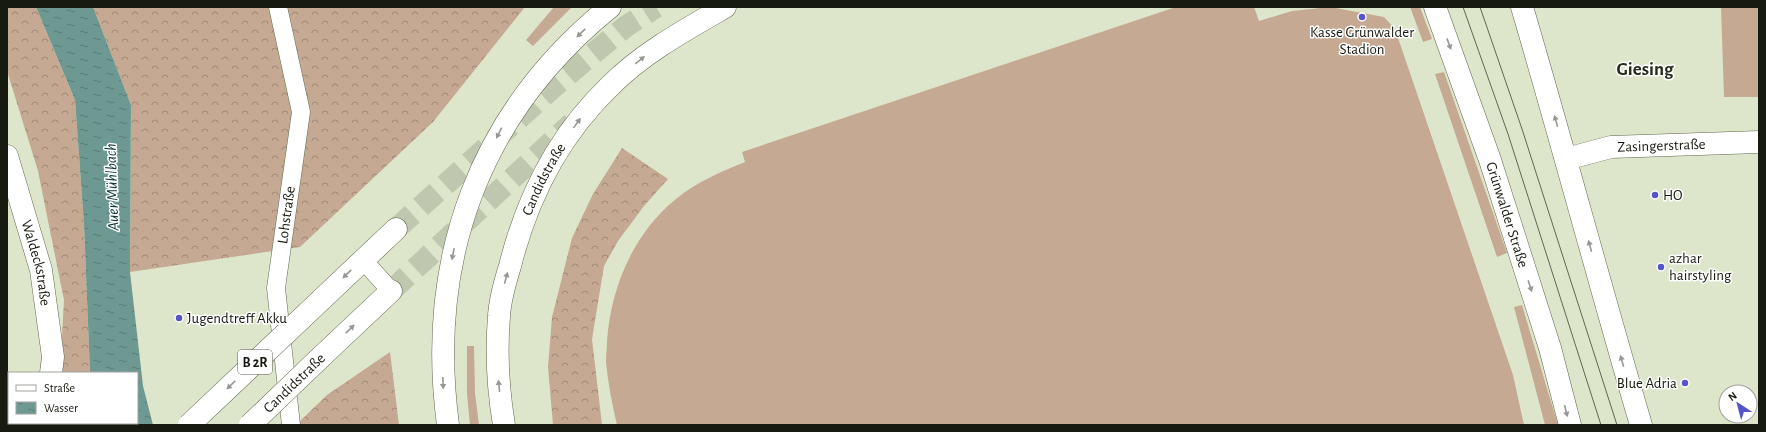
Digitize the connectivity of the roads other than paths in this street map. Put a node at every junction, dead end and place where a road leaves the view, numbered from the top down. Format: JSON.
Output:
{"nodes":[{"id":1,"x":278,"y":7,"type":"edge"},
{"id":2,"x":610,"y":7,"type":"edge"},
{"id":3,"x":724,"y":7,"type":"edge"},
{"id":4,"x":1435,"y":7,"type":"edge"},
{"id":5,"x":1522,"y":7,"type":"edge"},
{"id":6,"x":1759,"y":142,"type":"edge"},
{"id":7,"x":7,"y":156,"type":"edge"},
{"id":8,"x":1566,"y":159,"type":"junction"},
{"id":9,"x":396,"y":229,"type":"tunnel mouth"},
{"id":10,"x":363,"y":260,"type":"junction"},
{"id":11,"x":391,"y":291,"type":"joint"},
{"id":12,"x":51,"y":372,"type":"edge"},
{"id":13,"x":189,"y":425,"type":"edge"},
{"id":14,"x":250,"y":425,"type":"edge"},
{"id":15,"x":291,"y":425,"type":"edge"},
{"id":16,"x":448,"y":425,"type":"edge"},
{"id":17,"x":504,"y":425,"type":"edge"},
{"id":18,"x":1570,"y":425,"type":"edge"},
{"id":19,"x":1641,"y":425,"type":"edge"}],
"edges":[{"from":1,"to":15,"type":"lane","name":"Lohstraße"},
{"from":2,"to":16,"type":"main road","one_way":true},
{"from":17,"to":3,"type":"main road","name":"Candidstraße","one_way":true},
{"from":4,"to":18,"type":"main road","name":"Grünwalder Straße","one_way":true},
{"from":8,"to":5,"type":"main road","one_way":true},
{"from":6,"to":8,"type":"main road","name":"Zasingerstraße"},
{"from":7,"to":12,"type":"main road","name":"Waldeckstraße"},
{"from":19,"to":8,"type":"main road","one_way":true},
{"from":9,"to":10,"type":"main road","number":"B 2R"},
{"from":10,"to":11,"type":"lane"},
{"from":10,"to":13,"type":"main road","number":"B 2R","one_way":true,"bridge":true},
{"from":14,"to":11,"type":"main road","name":"Candidstraße","number":"B 2R","one_way":true,"bridge":true}]}
